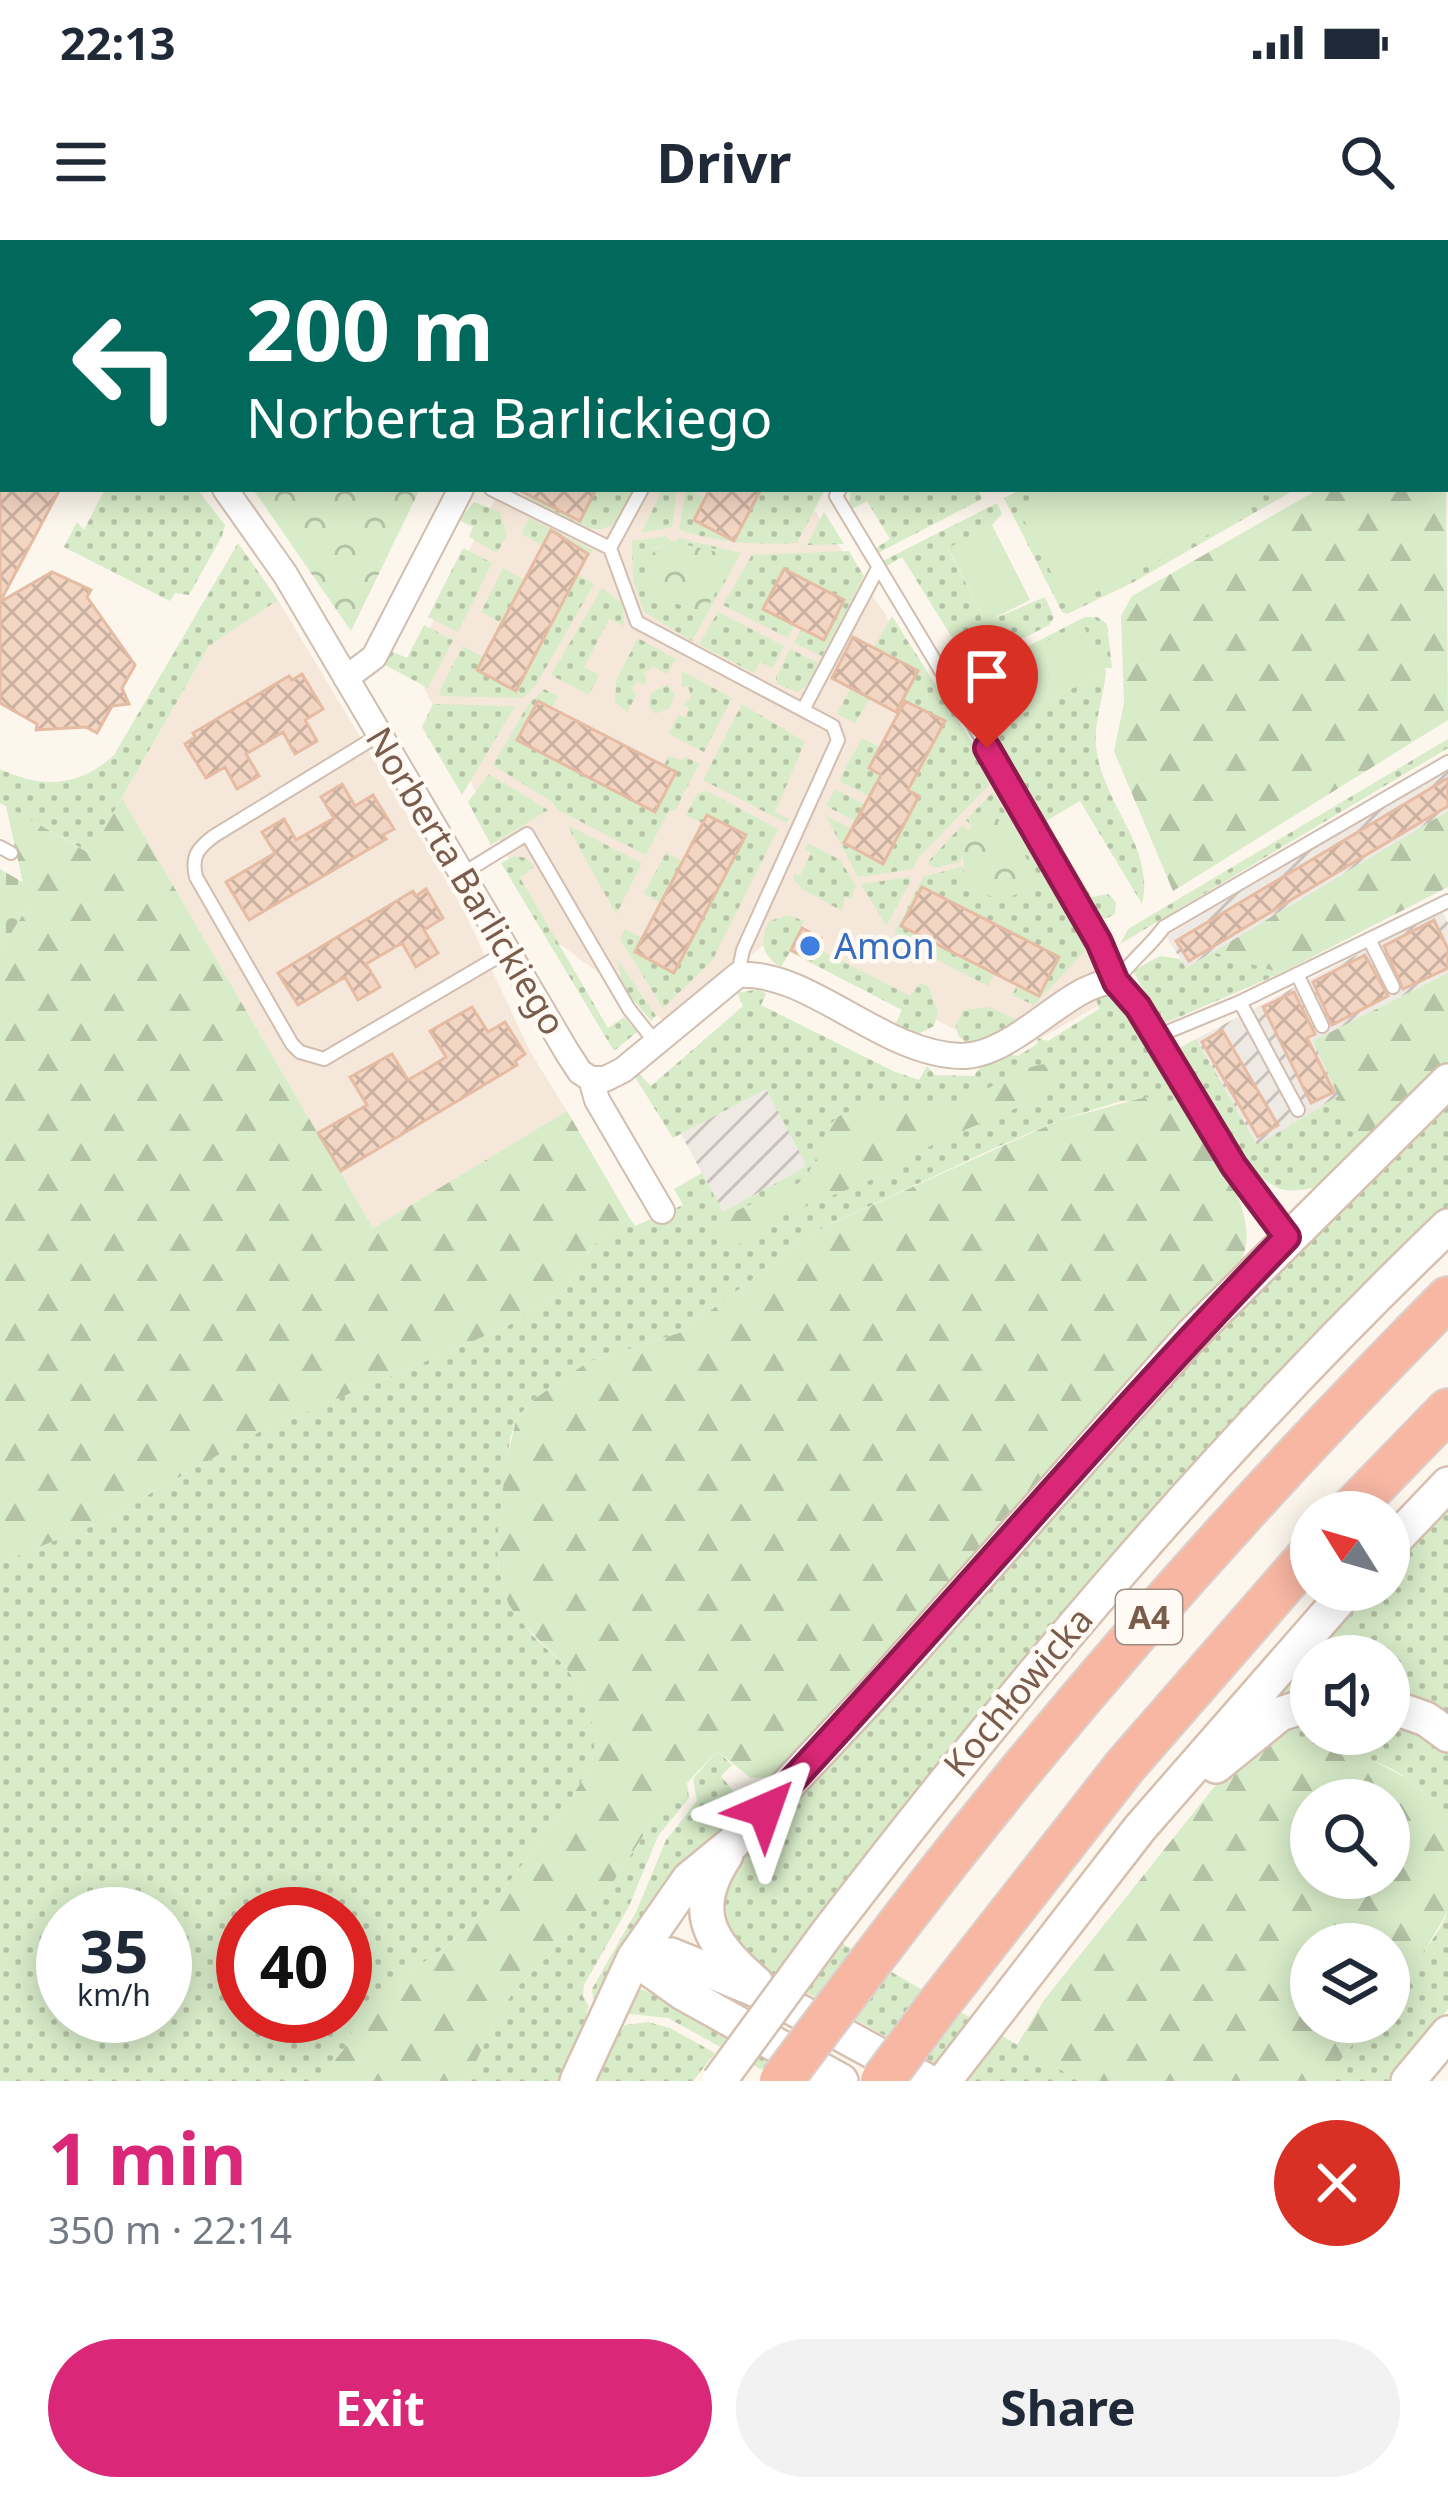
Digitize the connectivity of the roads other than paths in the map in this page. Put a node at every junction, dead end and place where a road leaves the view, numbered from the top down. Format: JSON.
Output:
{"nodes":[{"id":1,"x":227,"y":492,"type":"edge"},
{"id":2,"x":459,"y":492,"type":"edge"},
{"id":3,"x":497,"y":492,"type":"edge"},
{"id":4,"x":640,"y":492,"type":"edge"},
{"id":5,"x":838,"y":492,"type":"edge"},
{"id":6,"x":610,"y":548,"type":"junction"},
{"id":7,"x":878,"y":570,"type":"junction"},
{"id":8,"x":346,"y":678,"type":"junction"},
{"id":9,"x":803,"y":710,"type":"junction"},
{"id":10,"x":380,"y":734,"type":"junction"},
{"id":11,"x":1448,"y":762,"type":"edge"},
{"id":12,"x":462,"y":874,"type":"junction"},
{"id":13,"x":1447,"y":905,"type":"edge"},
{"id":14,"x":1370,"y":939,"type":"junction"},
{"id":15,"x":508,"y":951,"type":"junction"},
{"id":16,"x":1297,"y":974,"type":"junction"},
{"id":17,"x":738,"y":975,"type":"junction"},
{"id":18,"x":1116,"y":982,"type":"junction"},
{"id":19,"x":1393,"y":987,"type":"dead end"},
{"id":20,"x":1240,"y":1002,"type":"junction"},
{"id":21,"x":1322,"y":1026,"type":"dead end"},
{"id":22,"x":1155,"y":1037,"type":"junction"},
{"id":23,"x":656,"y":1043,"type":"junction"},
{"id":24,"x":591,"y":1079,"type":"junction"},
{"id":25,"x":1448,"y":1081,"type":"edge"},
{"id":26,"x":1298,"y":1110,"type":"dead end"},
{"id":27,"x":662,"y":1210,"type":"dead end"},
{"id":28,"x":1448,"y":1226,"type":"edge"},
{"id":29,"x":1287,"y":1237,"type":"junction"},
{"id":30,"x":1448,"y":1298,"type":"edge"},
{"id":31,"x":1448,"y":1409,"type":"edge"},
{"id":32,"x":1448,"y":1484,"type":"edge"},
{"id":33,"x":1369,"y":1491,"type":"edge"},
{"id":34,"x":1410,"y":1524,"type":"edge"},
{"id":35,"x":1290,"y":1577,"type":"edge"},
{"id":36,"x":1330,"y":1611,"type":"edge"},
{"id":37,"x":1290,"y":1711,"type":"edge"},
{"id":38,"x":1410,"y":1713,"type":"edge"},
{"id":39,"x":1448,"y":1735,"type":"edge"},
{"id":40,"x":1140,"y":1828,"type":"junction"},
{"id":41,"x":734,"y":1843,"type":"junction"},
{"id":42,"x":634,"y":1958,"type":"junction"},
{"id":43,"x":771,"y":1996,"type":"junction"},
{"id":44,"x":1448,"y":2033,"type":"edge"},
{"id":45,"x":577,"y":2081,"type":"edge"},
{"id":46,"x":719,"y":2081,"type":"edge"},
{"id":47,"x":781,"y":2081,"type":"edge"},
{"id":48,"x":841,"y":2081,"type":"edge"},
{"id":49,"x":882,"y":2081,"type":"edge"},
{"id":50,"x":928,"y":2081,"type":"edge"},
{"id":51,"x":944,"y":2081,"type":"edge"},
{"id":52,"x":1408,"y":2081,"type":"edge"}],
"edges":[{"from":1,"to":8,"type":"street","name":"Norberta Barlickiego"},
{"from":2,"to":8,"type":"street"},
{"from":3,"to":6,"type":"lane"},
{"from":4,"to":6,"type":"lane"},
{"from":5,"to":7,"type":"lane"},
{"from":6,"to":9,"type":"lane"},
{"from":7,"to":9,"type":"lane"},
{"from":7,"to":18,"type":"lane"},
{"from":8,"to":10,"type":"street","name":"Norberta Barlickiego"},
{"from":9,"to":17,"type":"lane"},
{"from":10,"to":12,"type":"street","name":"Norberta Barlickiego"},
{"from":10,"to":15,"type":"lane"},
{"from":11,"to":18,"type":"lane"},
{"from":12,"to":15,"type":"street","name":"Norberta Barlickiego"},
{"from":12,"to":23,"type":"lane"},
{"from":13,"to":14,"type":"lane"},
{"from":14,"to":16,"type":"lane"},
{"from":14,"to":19,"type":"lane"},
{"from":15,"to":24,"type":"street","name":"Norberta Barlickiego"},
{"from":16,"to":20,"type":"lane"},
{"from":16,"to":21,"type":"lane"},
{"from":17,"to":18,"type":"street"},
{"from":17,"to":23,"type":"street"},
{"from":18,"to":22,"type":"lane"},
{"from":20,"to":22,"type":"lane"},
{"from":20,"to":26,"type":"lane"},
{"from":22,"to":29,"type":"lane"},
{"from":23,"to":24,"type":"street"},
{"from":24,"to":27,"type":"street","name":"Norberta Barlickiego"},
{"from":25,"to":29,"type":"street"},
{"from":28,"to":46,"type":"street","name":"Kochłowicka","bridge":true},
{"from":29,"to":41,"type":"street"},
{"from":30,"to":47,"type":"highway","number":"A4","bridge":true},
{"from":31,"to":33,"type":"highway"},
{"from":32,"to":34,"type":"street"},
{"from":35,"to":49,"type":"highway","number":"A4","bridge":true},
{"from":36,"to":40,"type":"street"},
{"from":37,"to":40,"type":"street"},
{"from":38,"to":39,"type":"street"},
{"from":40,"to":51,"type":"street"},
{"from":41,"to":42,"type":"street"},
{"from":41,"to":43,"type":"street"},
{"from":42,"to":43,"type":"street"},
{"from":42,"to":45,"type":"street"},
{"from":42,"to":48,"type":"street"},
{"from":43,"to":50,"type":"street"},
{"from":44,"to":52,"type":"street"}]}
